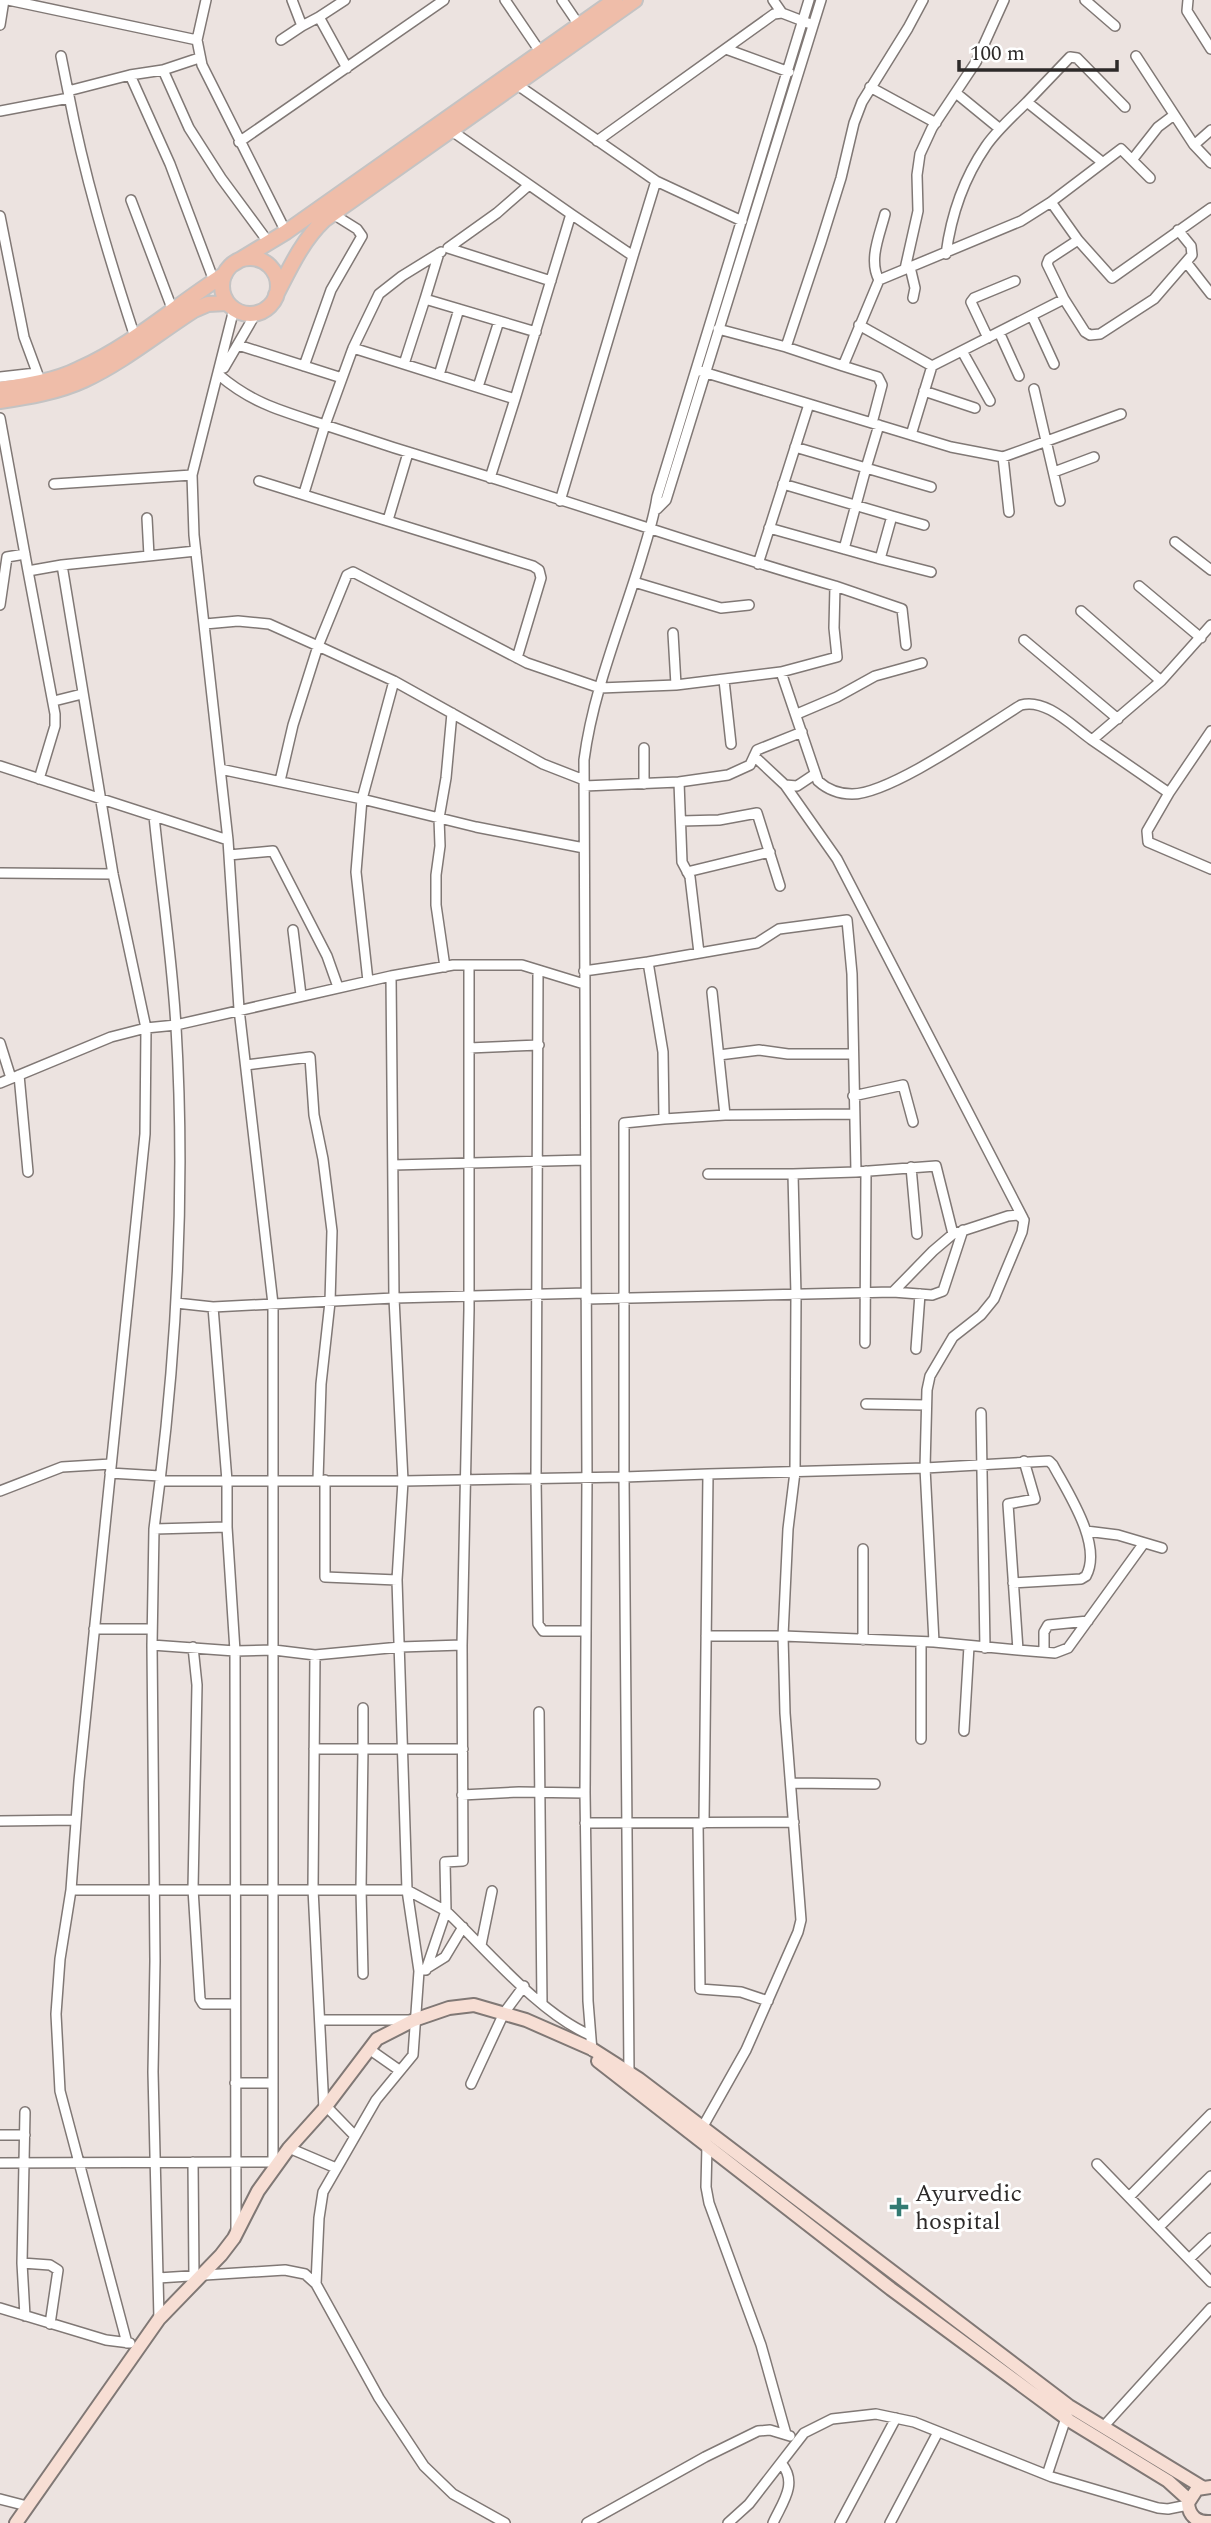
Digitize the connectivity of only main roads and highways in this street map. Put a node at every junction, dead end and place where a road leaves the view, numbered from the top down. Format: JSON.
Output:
{"nodes":[{"id":1,"x":615,"y":0,"type":"edge"},
{"id":2,"x":635,"y":0,"type":"edge"},
{"id":3,"x":446,"y":127,"type":"junction"},
{"id":4,"x":224,"y":273,"type":"junction"},
{"id":5,"x":276,"y":295,"type":"junction"},
{"id":6,"x":231,"y":306,"type":"junction"},
{"id":7,"x":41,"y":382,"type":"junction"},
{"id":8,"x":0,"y":389,"type":"edge"},
{"id":9,"x":0,"y":401,"type":"edge"},
{"id":10,"x":587,"y":2050,"type":"junction"},
{"id":11,"x":1068,"y":2412,"type":"junction"},
{"id":12,"x":1207,"y":2487,"type":"edge"},
{"id":13,"x":1188,"y":2510,"type":"edge"},
{"id":14,"x":16,"y":2523,"type":"edge"},
{"id":15,"x":1211,"y":2523,"type":"edge"}],
"edges":[{"from":1,"to":3,"type":"main road"},
{"from":2,"to":3,"type":"main road"},
{"from":3,"to":4,"type":"main road"},
{"from":3,"to":5,"type":"main road"},
{"from":4,"to":5,"type":"main road"},
{"from":4,"to":6,"type":"main road"},
{"from":4,"to":7,"type":"main road"},
{"from":5,"to":6,"type":"main road"},
{"from":6,"to":7,"type":"main road"},
{"from":7,"to":8,"type":"main road"},
{"from":7,"to":9,"type":"main road"},
{"from":10,"to":11,"type":"main road"},
{"from":10,"to":11,"type":"main road"},
{"from":10,"to":14,"type":"main road"},
{"from":11,"to":12,"type":"main road"},
{"from":11,"to":13,"type":"main road"},
{"from":12,"to":13,"type":"main road"},
{"from":13,"to":15,"type":"main road"}]}
